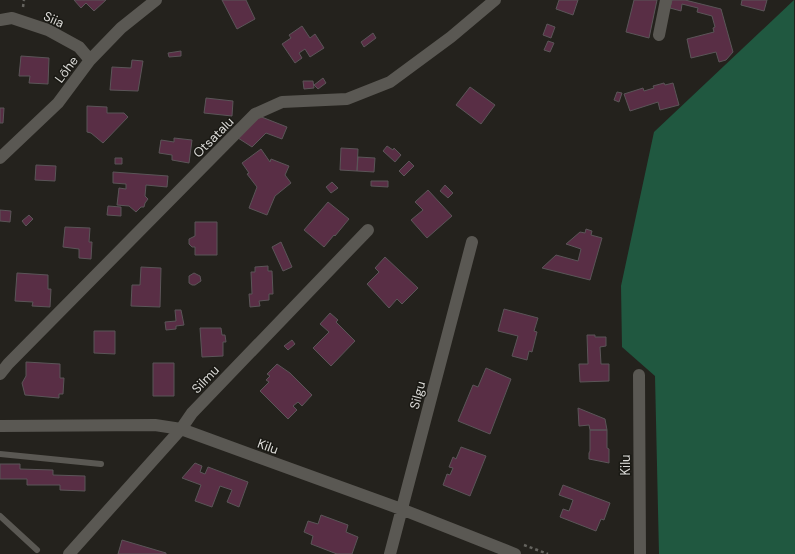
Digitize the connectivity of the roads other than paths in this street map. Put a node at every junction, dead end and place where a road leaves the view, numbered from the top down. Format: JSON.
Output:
{"nodes":[{"id":1,"x":156,"y":0,"type":"edge"},
{"id":2,"x":495,"y":0,"type":"edge"},
{"id":3,"x":666,"y":0,"type":"edge"},
{"id":4,"x":0,"y":20,"type":"edge"},
{"id":5,"x":659,"y":35,"type":"dead end"},
{"id":6,"x":90,"y":60,"type":"junction"},
{"id":7,"x":0,"y":158,"type":"edge"},
{"id":8,"x":368,"y":230,"type":"dead end"},
{"id":9,"x":472,"y":242,"type":"dead end"},
{"id":10,"x":0,"y":374,"type":"edge"},
{"id":11,"x":639,"y":375,"type":"dead end"},
{"id":12,"x":0,"y":426,"type":"edge"},
{"id":13,"x":182,"y":429,"type":"junction"},
{"id":14,"x":0,"y":454,"type":"edge"},
{"id":15,"x":101,"y":464,"type":"dead end"},
{"id":16,"x":402,"y":509,"type":"junction"},
{"id":17,"x":0,"y":516,"type":"edge"},
{"id":18,"x":37,"y":550,"type":"dead end"},
{"id":19,"x":69,"y":554,"type":"edge"},
{"id":20,"x":390,"y":554,"type":"edge"},
{"id":21,"x":515,"y":554,"type":"edge"},
{"id":22,"x":640,"y":554,"type":"edge"}],
"edges":[{"from":1,"to":6,"type":"street","name":"Lõhe"},
{"from":2,"to":10,"type":"street","name":"Otsatalu"},
{"from":3,"to":5,"type":"street"},
{"from":4,"to":6,"type":"street","name":"Siia"},
{"from":6,"to":7,"type":"street","name":"Lõhe"},
{"from":8,"to":13,"type":"street","name":"Silmu"},
{"from":9,"to":16,"type":"street","name":"Silgu"},
{"from":11,"to":22,"type":"street","name":"Kilu"},
{"from":12,"to":13,"type":"street","name":"Kilu"},
{"from":13,"to":16,"type":"street","name":"Kilu"},
{"from":13,"to":19,"type":"street","name":"Silmu"},
{"from":14,"to":15,"type":"lane"},
{"from":16,"to":20,"type":"street","name":"Silgu"},
{"from":16,"to":21,"type":"street","name":"Kilu"},
{"from":17,"to":18,"type":"lane"}]}
